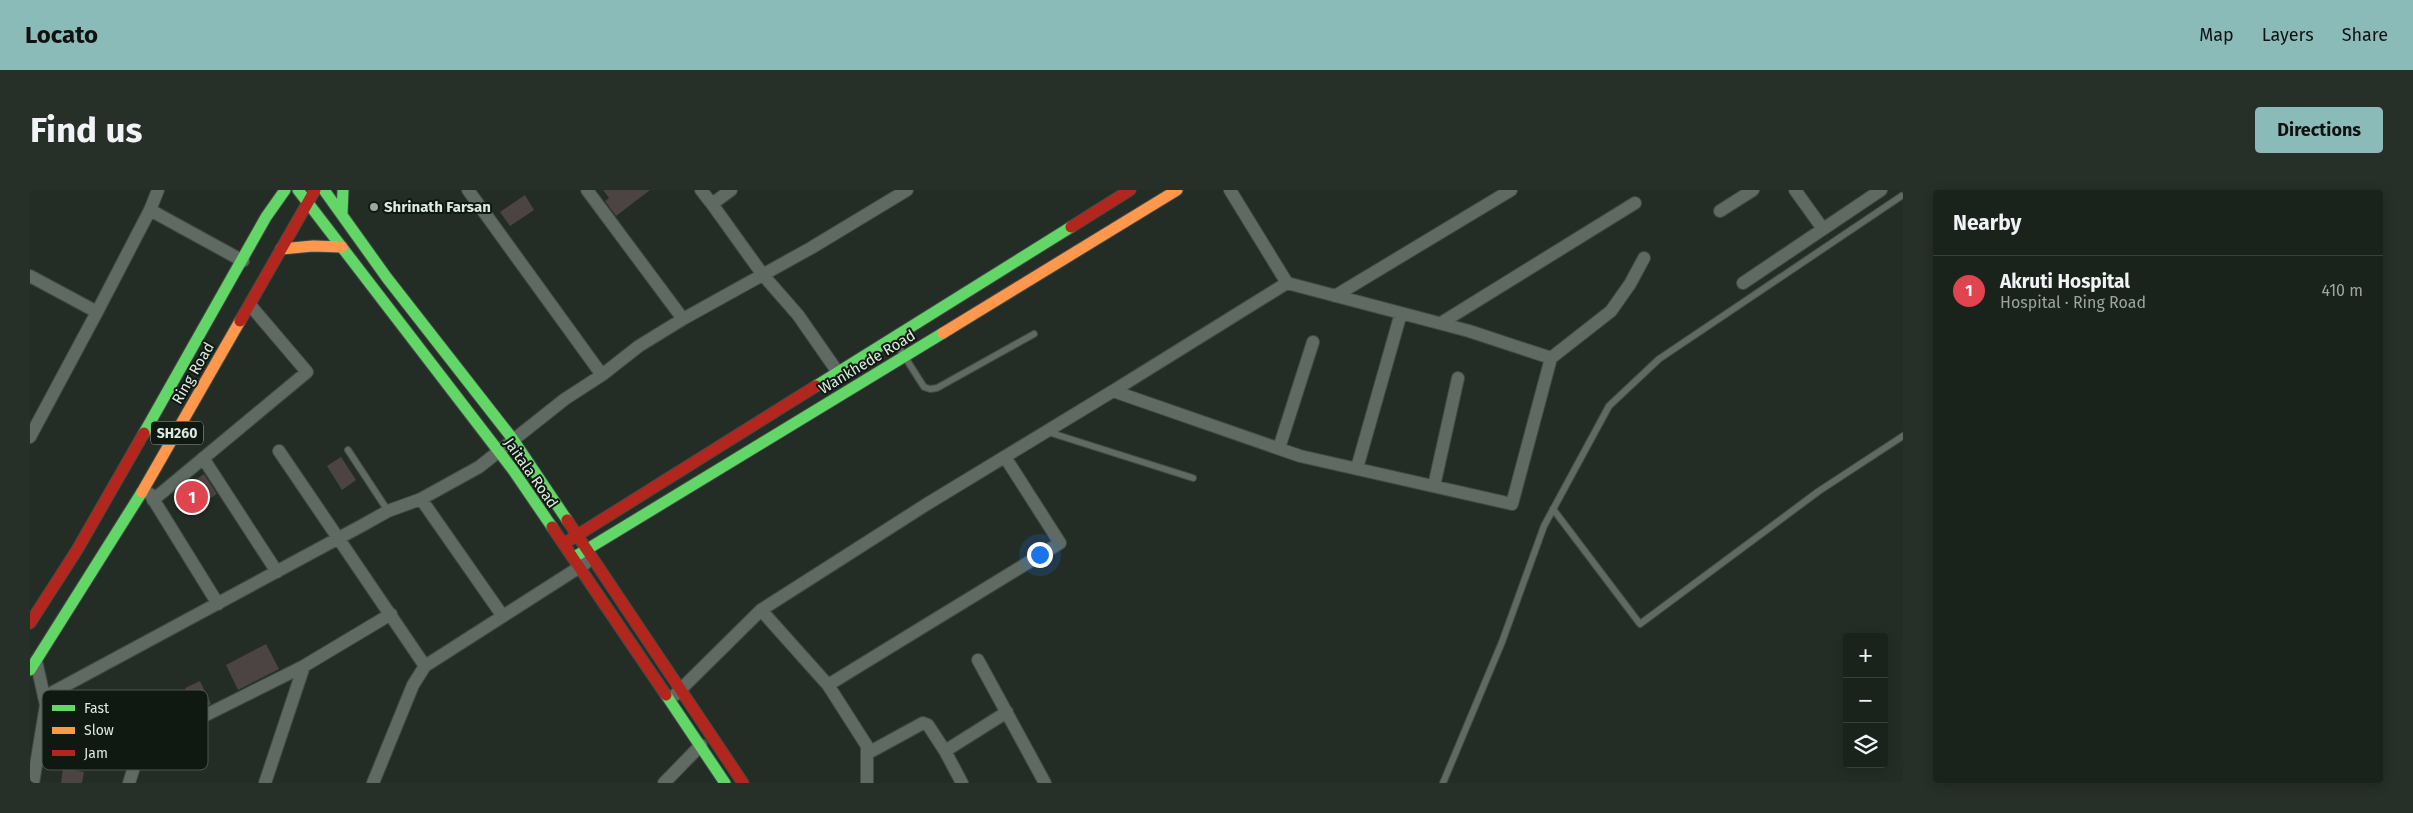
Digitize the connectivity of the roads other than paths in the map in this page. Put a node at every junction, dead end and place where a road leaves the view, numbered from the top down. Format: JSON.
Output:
{"nodes":[{"id":1,"x":158,"y":190,"type":"edge"},
{"id":2,"x":285,"y":190,"type":"edge"},
{"id":3,"x":298,"y":190,"type":"edge"},
{"id":4,"x":315,"y":190,"type":"edge"},
{"id":5,"x":324,"y":190,"type":"edge"},
{"id":6,"x":343,"y":190,"type":"edge"},
{"id":7,"x":468,"y":190,"type":"edge"},
{"id":8,"x":587,"y":190,"type":"edge"},
{"id":9,"x":701,"y":190,"type":"edge"},
{"id":10,"x":731,"y":190,"type":"edge"},
{"id":11,"x":907,"y":190,"type":"edge"},
{"id":12,"x":1130,"y":190,"type":"edge"},
{"id":13,"x":1177,"y":190,"type":"edge"},
{"id":14,"x":1230,"y":190,"type":"edge"},
{"id":15,"x":1511,"y":190,"type":"edge"},
{"id":16,"x":1753,"y":190,"type":"edge"},
{"id":17,"x":1795,"y":190,"type":"edge"},
{"id":18,"x":1882,"y":190,"type":"edge"},
{"id":19,"x":268,"y":195,"type":"dead end"},
{"id":20,"x":1903,"y":195,"type":"edge"},
{"id":21,"x":308,"y":202,"type":"junction"},
{"id":22,"x":1635,"y":203,"type":"dead end"},
{"id":23,"x":712,"y":204,"type":"junction"},
{"id":24,"x":150,"y":210,"type":"junction"},
{"id":25,"x":1720,"y":211,"type":"dead end"},
{"id":26,"x":342,"y":214,"type":"junction"},
{"id":27,"x":266,"y":217,"type":"junction"},
{"id":28,"x":1823,"y":229,"type":"junction"},
{"id":29,"x":342,"y":247,"type":"junction"},
{"id":30,"x":281,"y":249,"type":"junction"},
{"id":31,"x":1644,"y":258,"type":"dead end"},
{"id":32,"x":243,"y":261,"type":"junction"},
{"id":33,"x":763,"y":275,"type":"junction"},
{"id":34,"x":30,"y":276,"type":"edge"},
{"id":35,"x":1287,"y":284,"type":"junction"},
{"id":36,"x":1742,"y":284,"type":"dead end"},
{"id":37,"x":1335,"y":296,"type":"junction"},
{"id":38,"x":250,"y":305,"type":"junction"},
{"id":39,"x":97,"y":312,"type":"junction"},
{"id":40,"x":1401,"y":313,"type":"junction"},
{"id":41,"x":683,"y":318,"type":"junction"},
{"id":42,"x":1441,"y":323,"type":"junction"},
{"id":43,"x":1034,"y":334,"type":"dead end"},
{"id":44,"x":893,"y":339,"type":"junction"},
{"id":45,"x":1313,"y":342,"type":"dead end"},
{"id":46,"x":904,"y":357,"type":"junction"},
{"id":47,"x":1551,"y":358,"type":"junction"},
{"id":48,"x":837,"y":371,"type":"junction"},
{"id":49,"x":602,"y":375,"type":"junction"},
{"id":50,"x":1458,"y":378,"type":"dead end"},
{"id":51,"x":1113,"y":391,"type":"junction"},
{"id":52,"x":1047,"y":431,"type":"junction"},
{"id":53,"x":1903,"y":436,"type":"edge"},
{"id":54,"x":30,"y":437,"type":"edge"},
{"id":55,"x":512,"y":438,"type":"junction"},
{"id":56,"x":1279,"y":448,"type":"junction"},
{"id":57,"x":348,"y":450,"type":"dead end"},
{"id":58,"x":279,"y":451,"type":"dead end"},
{"id":59,"x":498,"y":452,"type":"junction"},
{"id":60,"x":1005,"y":457,"type":"junction"},
{"id":61,"x":203,"y":458,"type":"junction"},
{"id":62,"x":1357,"y":468,"type":"junction"},
{"id":63,"x":1193,"y":478,"type":"dead end"},
{"id":64,"x":1434,"y":486,"type":"junction"},
{"id":65,"x":146,"y":487,"type":"junction"},
{"id":66,"x":421,"y":499,"type":"junction"},
{"id":67,"x":154,"y":500,"type":"junction"},
{"id":68,"x":1553,"y":509,"type":"junction"},
{"id":69,"x":388,"y":511,"type":"junction"},
{"id":70,"x":577,"y":535,"type":"junction"},
{"id":71,"x":338,"y":538,"type":"junction"},
{"id":72,"x":562,"y":545,"type":"junction"},
{"id":73,"x":588,"y":555,"type":"junction"},
{"id":74,"x":575,"y":563,"type":"junction"},
{"id":75,"x":277,"y":572,"type":"junction"},
{"id":76,"x":218,"y":604,"type":"junction"},
{"id":77,"x":761,"y":610,"type":"junction"},
{"id":78,"x":391,"y":614,"type":"junction"},
{"id":79,"x":502,"y":616,"type":"junction"},
{"id":80,"x":31,"y":618,"type":"edge"},
{"id":81,"x":978,"y":660,"type":"dead end"},
{"id":82,"x":33,"y":665,"type":"edge"},
{"id":83,"x":304,"y":666,"type":"junction"},
{"id":84,"x":426,"y":666,"type":"junction"},
{"id":85,"x":828,"y":685,"type":"junction"},
{"id":86,"x":681,"y":688,"type":"junction"},
{"id":87,"x":59,"y":690,"type":"edge"},
{"id":88,"x":42,"y":692,"type":"edge"},
{"id":89,"x":670,"y":700,"type":"junction"},
{"id":90,"x":1007,"y":712,"type":"junction"},
{"id":91,"x":208,"y":715,"type":"edge"},
{"id":92,"x":42,"y":729,"type":"edge"},
{"id":93,"x":701,"y":745,"type":"junction"},
{"id":94,"x":945,"y":751,"type":"junction"},
{"id":95,"x":868,"y":753,"type":"junction"},
{"id":96,"x":133,"y":770,"type":"edge"},
{"id":97,"x":33,"y":783,"type":"edge"},
{"id":98,"x":129,"y":783,"type":"edge"},
{"id":99,"x":265,"y":783,"type":"edge"},
{"id":100,"x":372,"y":783,"type":"edge"},
{"id":101,"x":664,"y":783,"type":"edge"},
{"id":102,"x":725,"y":783,"type":"edge"},
{"id":103,"x":743,"y":783,"type":"edge"},
{"id":104,"x":867,"y":783,"type":"edge"},
{"id":105,"x":962,"y":783,"type":"edge"},
{"id":106,"x":1045,"y":783,"type":"edge"},
{"id":107,"x":1442,"y":783,"type":"edge"}],
"edges":[{"from":1,"to":24,"type":"street"},
{"from":2,"to":27,"type":"main road","number":"SH260"},
{"from":3,"to":21,"type":"main road","name":"Jaitala Road"},
{"from":4,"to":21,"type":"main road","name":"Ring Road","number":"SH260"},
{"from":5,"to":26,"type":"main road","name":"Jaitala Road"},
{"from":6,"to":26,"type":"main road"},
{"from":7,"to":49,"type":"street"},
{"from":8,"to":41,"type":"street"},
{"from":9,"to":23,"type":"street"},
{"from":10,"to":23,"type":"street"},
{"from":11,"to":33,"type":"street"},
{"from":12,"to":44,"type":"main road","name":"Wankhede Road"},
{"from":13,"to":46,"type":"main road","name":"Wankhede Road"},
{"from":14,"to":35,"type":"street"},
{"from":15,"to":37,"type":"street"},
{"from":16,"to":25,"type":"street"},
{"from":17,"to":28,"type":"street"},
{"from":18,"to":28,"type":"street"},
{"from":19,"to":27,"type":"main road"},
{"from":20,"to":68,"type":"lane"},
{"from":21,"to":29,"type":"main road","name":"Jaitala Road"},
{"from":21,"to":30,"type":"main road","name":"Ring Road","number":"SH260"},
{"from":22,"to":42,"type":"street"},
{"from":23,"to":33,"type":"street"},
{"from":24,"to":32,"type":"street"},
{"from":24,"to":39,"type":"street"},
{"from":26,"to":55,"type":"main road","name":"Jaitala Road"},
{"from":27,"to":32,"type":"main road","number":"SH260"},
{"from":28,"to":36,"type":"street"},
{"from":29,"to":30,"type":"main road"},
{"from":29,"to":59,"type":"main road","name":"Jaitala Road"},
{"from":30,"to":38,"type":"main road","name":"Ring Road","number":"SH260"},
{"from":31,"to":47,"type":"street"},
{"from":32,"to":80,"type":"main road","number":"SH260"},
{"from":33,"to":41,"type":"street"},
{"from":33,"to":48,"type":"street"},
{"from":34,"to":39,"type":"street"},
{"from":35,"to":37,"type":"street"},
{"from":35,"to":51,"type":"street"},
{"from":37,"to":40,"type":"street"},
{"from":38,"to":61,"type":"street"},
{"from":38,"to":65,"type":"main road","name":"Ring Road","number":"SH260"},
{"from":39,"to":54,"type":"street"},
{"from":40,"to":42,"type":"street"},
{"from":40,"to":62,"type":"street"},
{"from":41,"to":49,"type":"street"},
{"from":42,"to":47,"type":"street"},
{"from":43,"to":46,"type":"lane"},
{"from":44,"to":46,"type":"lane"},
{"from":44,"to":48,"type":"main road","name":"Wankhede Road"},
{"from":45,"to":56,"type":"street"},
{"from":46,"to":73,"type":"main road","name":"Wankhede Road"},
{"from":47,"to":64,"type":"street"},
{"from":48,"to":70,"type":"main road","name":"Wankhede Road"},
{"from":49,"to":55,"type":"street"},
{"from":50,"to":64,"type":"street"},
{"from":51,"to":52,"type":"street"},
{"from":51,"to":56,"type":"street"},
{"from":52,"to":60,"type":"street"},
{"from":52,"to":63,"type":"lane"},
{"from":53,"to":68,"type":"lane"},
{"from":55,"to":59,"type":"street"},
{"from":55,"to":70,"type":"main road","name":"Jaitala Road"},
{"from":56,"to":62,"type":"street"},
{"from":57,"to":69,"type":"lane"},
{"from":58,"to":71,"type":"street"},
{"from":59,"to":66,"type":"street"},
{"from":59,"to":72,"type":"main road","name":"Jaitala Road"},
{"from":60,"to":77,"type":"street"},
{"from":60,"to":85,"type":"street"},
{"from":61,"to":67,"type":"street"},
{"from":61,"to":75,"type":"street"},
{"from":62,"to":64,"type":"street"},
{"from":65,"to":67,"type":"street"},
{"from":65,"to":82,"type":"main road","name":"Ring Road","number":"SH260"},
{"from":66,"to":69,"type":"street"},
{"from":66,"to":79,"type":"street"},
{"from":67,"to":76,"type":"street"},
{"from":68,"to":107,"type":"lane"},
{"from":69,"to":71,"type":"street"},
{"from":70,"to":72,"type":"main road","name":"Wankhede Road"},
{"from":70,"to":73,"type":"main road","name":"Jaitala Road"},
{"from":71,"to":75,"type":"street"},
{"from":71,"to":78,"type":"street"},
{"from":72,"to":74,"type":"main road","name":"Jaitala Road"},
{"from":73,"to":74,"type":"street"},
{"from":73,"to":86,"type":"main road","name":"Jaitala Road"},
{"from":74,"to":79,"type":"street"},
{"from":74,"to":89,"type":"main road","name":"Jaitala Road"},
{"from":75,"to":76,"type":"street"},
{"from":76,"to":87,"type":"street"},
{"from":77,"to":85,"type":"street"},
{"from":77,"to":86,"type":"street"},
{"from":78,"to":83,"type":"street"},
{"from":78,"to":84,"type":"street"},
{"from":79,"to":84,"type":"street"},
{"from":81,"to":90,"type":"street"},
{"from":82,"to":88,"type":"street"},
{"from":83,"to":91,"type":"street"},
{"from":83,"to":99,"type":"street"},
{"from":84,"to":100,"type":"street"},
{"from":85,"to":95,"type":"street"},
{"from":86,"to":89,"type":"street"},
{"from":86,"to":103,"type":"main road","name":"Jaitala Road"},
{"from":89,"to":93,"type":"main road","name":"Jaitala Road"},
{"from":90,"to":94,"type":"street"},
{"from":90,"to":106,"type":"street"},
{"from":92,"to":97,"type":"street"},
{"from":93,"to":101,"type":"street"},
{"from":93,"to":102,"type":"main road","name":"Jaitala Road"},
{"from":94,"to":95,"type":"street"},
{"from":94,"to":105,"type":"street"},
{"from":95,"to":104,"type":"street"},
{"from":96,"to":98,"type":"street"}]}
